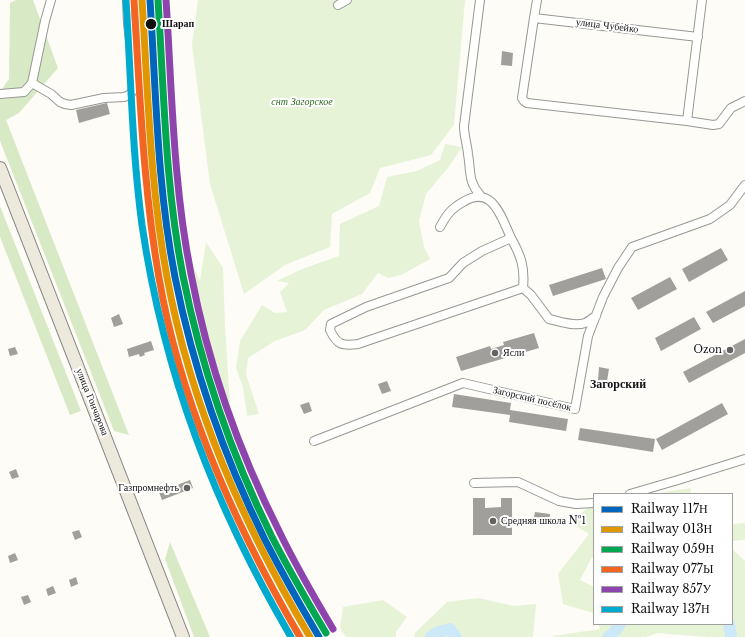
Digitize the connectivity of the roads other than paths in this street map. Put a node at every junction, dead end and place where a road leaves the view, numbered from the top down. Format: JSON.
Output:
{"nodes":[{"id":1,"x":51,"y":0,"type":"edge"},
{"id":2,"x":127,"y":0,"type":"edge"},
{"id":3,"x":347,"y":0,"type":"edge"},
{"id":4,"x":480,"y":0,"type":"edge"},
{"id":5,"x":536,"y":0,"type":"edge"},
{"id":6,"x":702,"y":0,"type":"edge"},
{"id":7,"x":338,"y":5,"type":"dead end"},
{"id":8,"x":534,"y":18,"type":"junction"},
{"id":9,"x":698,"y":37,"type":"junction"},
{"id":10,"x":32,"y":83,"type":"junction"},
{"id":11,"x":0,"y":94,"type":"edge"},
{"id":12,"x":745,"y":101,"type":"edge"},
{"id":13,"x":687,"y":121,"type":"junction"},
{"id":14,"x":0,"y":168,"type":"edge"},
{"id":15,"x":745,"y":185,"type":"edge"},
{"id":16,"x":480,"y":196,"type":"junction"},
{"id":17,"x":440,"y":227,"type":"dead end"},
{"id":18,"x":511,"y":238,"type":"junction"},
{"id":19,"x":523,"y":288,"type":"junction"},
{"id":20,"x":596,"y":316,"type":"junction"},
{"id":21,"x":314,"y":441,"type":"dead end"},
{"id":22,"x":745,"y":459,"type":"edge"},
{"id":23,"x":474,"y":483,"type":"dead end"},
{"id":24,"x":633,"y":493,"type":"edge"},
{"id":25,"x":593,"y":503,"type":"edge"},
{"id":26,"x":183,"y":637,"type":"edge"}],
"edges":[{"from":1,"to":10,"type":"street"},
{"from":2,"to":10,"type":"street"},
{"from":3,"to":7,"type":"street"},
{"from":4,"to":16,"type":"street"},
{"from":5,"to":8,"type":"street"},
{"from":6,"to":9,"type":"street"},
{"from":8,"to":9,"type":"street","name":"улица Чубейко"},
{"from":8,"to":13,"type":"street"},
{"from":9,"to":13,"type":"street"},
{"from":10,"to":11,"type":"street"},
{"from":12,"to":13,"type":"street"},
{"from":14,"to":26,"type":"main road","name":"улица Гончарова"},
{"from":15,"to":20,"type":"street","name":"Загорский посёлок"},
{"from":16,"to":17,"type":"street"},
{"from":16,"to":18,"type":"street"},
{"from":18,"to":19,"type":"street"},
{"from":18,"to":19,"type":"street"},
{"from":19,"to":20,"type":"street"},
{"from":20,"to":21,"type":"street","name":"Загорский посёлок"},
{"from":22,"to":24,"type":"street"},
{"from":23,"to":25,"type":"street"}]}
